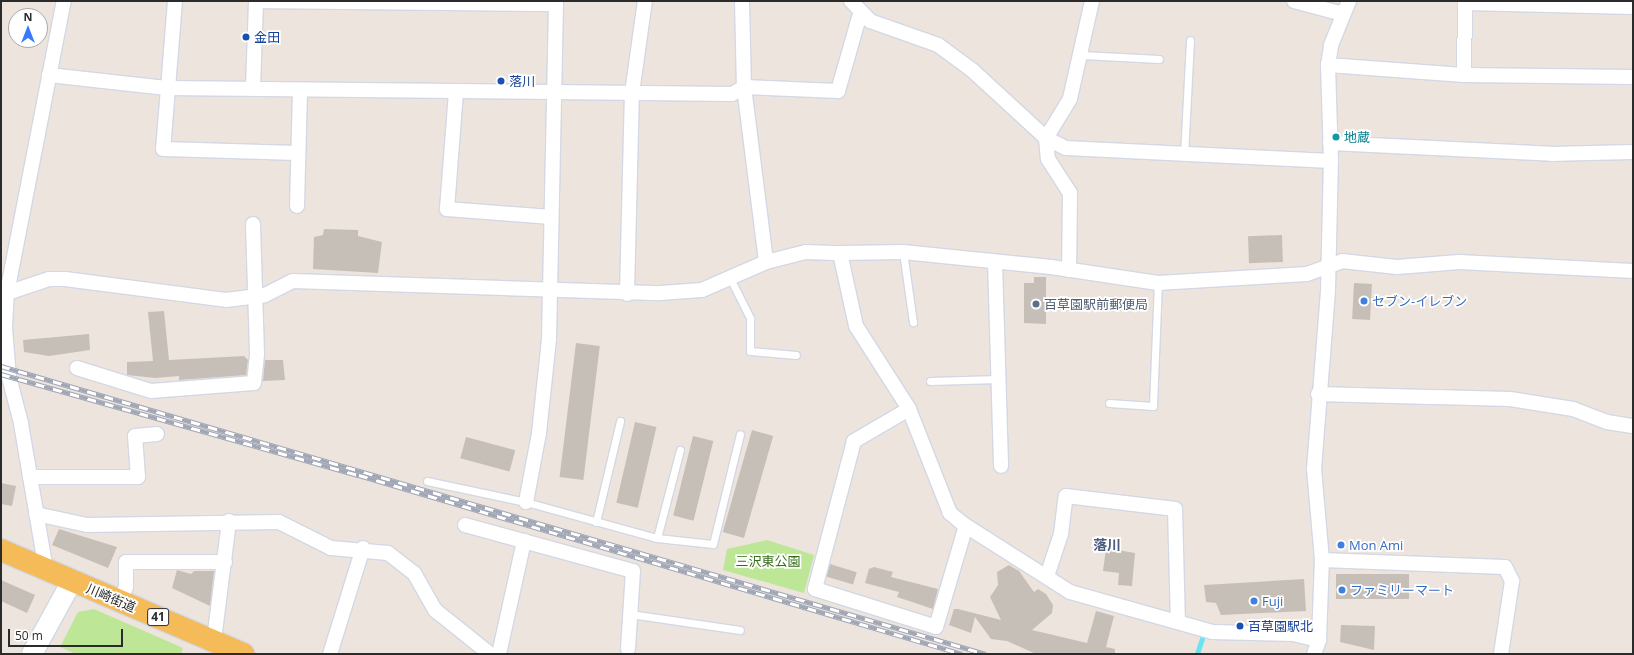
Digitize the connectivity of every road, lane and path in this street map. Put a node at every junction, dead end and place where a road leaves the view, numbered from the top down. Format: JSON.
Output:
{"nodes":[{"id":1,"x":64,"y":1,"type":"edge"},
{"id":2,"x":175,"y":1,"type":"edge"},
{"id":3,"x":256,"y":1,"type":"edge"},
{"id":4,"x":645,"y":1,"type":"edge"},
{"id":5,"x":742,"y":1,"type":"edge"},
{"id":6,"x":851,"y":1,"type":"edge"},
{"id":7,"x":1092,"y":1,"type":"edge"},
{"id":8,"x":1294,"y":1,"type":"edge"},
{"id":9,"x":1349,"y":1,"type":"edge"},
{"id":10,"x":1465,"y":2,"type":"edge"},
{"id":11,"x":556,"y":3,"type":"edge"},
{"id":12,"x":1633,"y":7,"type":"edge"},
{"id":13,"x":860,"y":14,"type":"junction"},
{"id":14,"x":1343,"y":14,"type":"junction"},
{"id":15,"x":1190,"y":40,"type":"dead end"},
{"id":16,"x":1082,"y":55,"type":"junction"},
{"id":17,"x":1159,"y":59,"type":"dead end"},
{"id":18,"x":1328,"y":65,"type":"junction"},
{"id":19,"x":49,"y":75,"type":"junction"},
{"id":20,"x":1464,"y":75,"type":"junction"},
{"id":21,"x":1633,"y":77,"type":"edge"},
{"id":22,"x":744,"y":87,"type":"junction"},
{"id":23,"x":166,"y":88,"type":"junction"},
{"id":24,"x":253,"y":88,"type":"junction"},
{"id":25,"x":300,"y":90,"type":"junction"},
{"id":26,"x":456,"y":92,"type":"junction"},
{"id":27,"x":555,"y":93,"type":"junction"},
{"id":28,"x":632,"y":93,"type":"junction"},
{"id":29,"x":1046,"y":138,"type":"junction"},
{"id":30,"x":1330,"y":143,"type":"junction"},
{"id":31,"x":298,"y":152,"type":"junction"},
{"id":32,"x":1633,"y":152,"type":"edge"},
{"id":33,"x":1184,"y":155,"type":"junction"},
{"id":34,"x":1331,"y":161,"type":"junction"},
{"id":35,"x":298,"y":206,"type":"dead end"},
{"id":36,"x":551,"y":218,"type":"junction"},
{"id":37,"x":253,"y":224,"type":"dead end"},
{"id":38,"x":903,"y":252,"type":"junction"},
{"id":39,"x":840,"y":253,"type":"junction"},
{"id":40,"x":766,"y":262,"type":"junction"},
{"id":41,"x":995,"y":262,"type":"junction"},
{"id":42,"x":1327,"y":267,"type":"junction"},
{"id":43,"x":1069,"y":270,"type":"junction"},
{"id":44,"x":1633,"y":271,"type":"edge"},
{"id":45,"x":730,"y":278,"type":"junction"},
{"id":46,"x":1158,"y":283,"type":"junction"},
{"id":47,"x":551,"y":287,"type":"junction"},
{"id":48,"x":7,"y":293,"type":"junction"},
{"id":49,"x":627,"y":294,"type":"junction"},
{"id":50,"x":253,"y":296,"type":"junction"},
{"id":51,"x":913,"y":322,"type":"dead end"},
{"id":52,"x":4,"y":351,"type":"edge"},
{"id":53,"x":796,"y":355,"type":"dead end"},
{"id":54,"x":77,"y":368,"type":"dead end"},
{"id":55,"x":998,"y":379,"type":"junction"},
{"id":56,"x":930,"y":381,"type":"dead end"},
{"id":57,"x":7,"y":394,"type":"edge"},
{"id":58,"x":1318,"y":394,"type":"junction"},
{"id":59,"x":1109,"y":403,"type":"dead end"},
{"id":60,"x":910,"y":410,"type":"junction"},
{"id":61,"x":620,"y":421,"type":"dead end"},
{"id":62,"x":1633,"y":426,"type":"edge"},
{"id":63,"x":158,"y":434,"type":"dead end"},
{"id":64,"x":740,"y":434,"type":"dead end"},
{"id":65,"x":680,"y":450,"type":"dead end"},
{"id":66,"x":1001,"y":466,"type":"dead end"},
{"id":67,"x":30,"y":477,"type":"junction"},
{"id":68,"x":427,"y":481,"type":"dead end"},
{"id":69,"x":526,"y":502,"type":"junction"},
{"id":70,"x":36,"y":514,"type":"junction"},
{"id":71,"x":229,"y":521,"type":"junction"},
{"id":72,"x":596,"y":522,"type":"junction"},
{"id":73,"x":465,"y":524,"type":"dead end"},
{"id":74,"x":966,"y":526,"type":"junction"},
{"id":75,"x":657,"y":538,"type":"junction"},
{"id":76,"x":524,"y":541,"type":"junction"},
{"id":77,"x":363,"y":548,"type":"junction"},
{"id":78,"x":1,"y":550,"type":"edge"},
{"id":79,"x":1322,"y":560,"type":"junction"},
{"id":80,"x":225,"y":562,"type":"junction"},
{"id":81,"x":46,"y":570,"type":"junction"},
{"id":82,"x":1047,"y":576,"type":"junction"},
{"id":83,"x":72,"y":581,"type":"junction"},
{"id":84,"x":120,"y":601,"type":"junction"},
{"id":85,"x":630,"y":614,"type":"junction"},
{"id":86,"x":1178,"y":621,"type":"junction"},
{"id":87,"x":740,"y":630,"type":"dead end"},
{"id":88,"x":214,"y":640,"type":"junction"},
{"id":89,"x":1320,"y":640,"type":"junction"},
{"id":90,"x":628,"y":649,"type":"dead end"},
{"id":91,"x":32,"y":654,"type":"edge"},
{"id":92,"x":244,"y":654,"type":"edge"},
{"id":93,"x":330,"y":654,"type":"edge"},
{"id":94,"x":490,"y":654,"type":"edge"},
{"id":95,"x":499,"y":654,"type":"edge"},
{"id":96,"x":1314,"y":654,"type":"edge"},
{"id":97,"x":1501,"y":654,"type":"edge"}],
"edges":[{"from":1,"to":19,"type":"street"},
{"from":2,"to":23,"type":"street"},
{"from":3,"to":11,"type":"street"},
{"from":3,"to":24,"type":"street"},
{"from":4,"to":28,"type":"street"},
{"from":5,"to":22,"type":"street"},
{"from":6,"to":13,"type":"street"},
{"from":7,"to":16,"type":"street"},
{"from":8,"to":14,"type":"street"},
{"from":9,"to":14,"type":"street"},
{"from":10,"to":12,"type":"street"},
{"from":10,"to":20,"type":"street"},
{"from":11,"to":27,"type":"street"},
{"from":13,"to":22,"type":"street"},
{"from":13,"to":29,"type":"street"},
{"from":14,"to":18,"type":"street"},
{"from":15,"to":33,"type":"lane"},
{"from":16,"to":17,"type":"lane"},
{"from":16,"to":29,"type":"street"},
{"from":18,"to":20,"type":"street"},
{"from":18,"to":30,"type":"street"},
{"from":19,"to":23,"type":"street"},
{"from":19,"to":48,"type":"street"},
{"from":20,"to":21,"type":"street"},
{"from":22,"to":28,"type":"street"},
{"from":22,"to":40,"type":"street"},
{"from":23,"to":24,"type":"street"},
{"from":23,"to":31,"type":"street"},
{"from":24,"to":25,"type":"street"},
{"from":25,"to":26,"type":"street"},
{"from":25,"to":31,"type":"street"},
{"from":26,"to":27,"type":"street"},
{"from":26,"to":36,"type":"street"},
{"from":27,"to":28,"type":"street"},
{"from":27,"to":36,"type":"street"},
{"from":28,"to":49,"type":"street"},
{"from":29,"to":33,"type":"street"},
{"from":29,"to":43,"type":"street"},
{"from":30,"to":32,"type":"street"},
{"from":30,"to":34,"type":"street"},
{"from":31,"to":35,"type":"street"},
{"from":33,"to":34,"type":"street"},
{"from":34,"to":42,"type":"street"},
{"from":36,"to":47,"type":"street"},
{"from":37,"to":50,"type":"street"},
{"from":38,"to":39,"type":"street"},
{"from":38,"to":41,"type":"street"},
{"from":38,"to":51,"type":"lane"},
{"from":39,"to":40,"type":"street"},
{"from":39,"to":60,"type":"street"},
{"from":40,"to":45,"type":"street"},
{"from":41,"to":43,"type":"street"},
{"from":41,"to":55,"type":"street"},
{"from":42,"to":44,"type":"street"},
{"from":42,"to":46,"type":"street"},
{"from":42,"to":58,"type":"street"},
{"from":43,"to":46,"type":"street"},
{"from":45,"to":49,"type":"street"},
{"from":45,"to":53,"type":"lane"},
{"from":46,"to":59,"type":"lane"},
{"from":47,"to":49,"type":"street"},
{"from":47,"to":50,"type":"street"},
{"from":47,"to":69,"type":"street"},
{"from":48,"to":50,"type":"street"},
{"from":48,"to":52,"type":"street"},
{"from":50,"to":54,"type":"street"},
{"from":52,"to":57,"type":"street"},
{"from":55,"to":56,"type":"lane"},
{"from":55,"to":66,"type":"street"},
{"from":57,"to":67,"type":"street"},
{"from":58,"to":62,"type":"street"},
{"from":58,"to":79,"type":"street"},
{"from":60,"to":74,"type":"street"},
{"from":60,"to":74,"type":"street"},
{"from":61,"to":72,"type":"lane"},
{"from":63,"to":67,"type":"street"},
{"from":64,"to":75,"type":"lane"},
{"from":65,"to":75,"type":"lane"},
{"from":67,"to":70,"type":"street"},
{"from":68,"to":69,"type":"lane"},
{"from":69,"to":72,"type":"lane"},
{"from":70,"to":71,"type":"street"},
{"from":70,"to":81,"type":"street"},
{"from":71,"to":77,"type":"street"},
{"from":71,"to":80,"type":"street"},
{"from":72,"to":75,"type":"lane"},
{"from":73,"to":76,"type":"street"},
{"from":74,"to":82,"type":"street"},
{"from":76,"to":85,"type":"street"},
{"from":76,"to":95,"type":"street"},
{"from":77,"to":93,"type":"street"},
{"from":77,"to":94,"type":"street"},
{"from":78,"to":81,"type":"main road","name":"川崎街道","number":"41"},
{"from":79,"to":89,"type":"street"},
{"from":79,"to":97,"type":"street"},
{"from":80,"to":84,"type":"street"},
{"from":80,"to":88,"type":"street"},
{"from":81,"to":83,"type":"main road","name":"川崎街道","number":"41"},
{"from":82,"to":86,"type":"street"},
{"from":82,"to":86,"type":"street"},
{"from":83,"to":84,"type":"main road","name":"川崎街道","number":"41"},
{"from":83,"to":91,"type":"street"},
{"from":84,"to":88,"type":"main road","name":"川崎街道","number":"41"},
{"from":85,"to":87,"type":"lane"},
{"from":85,"to":90,"type":"street"},
{"from":86,"to":89,"type":"street"},
{"from":88,"to":92,"type":"main road","name":"川崎街道","number":"41"},
{"from":89,"to":96,"type":"street"}]}
